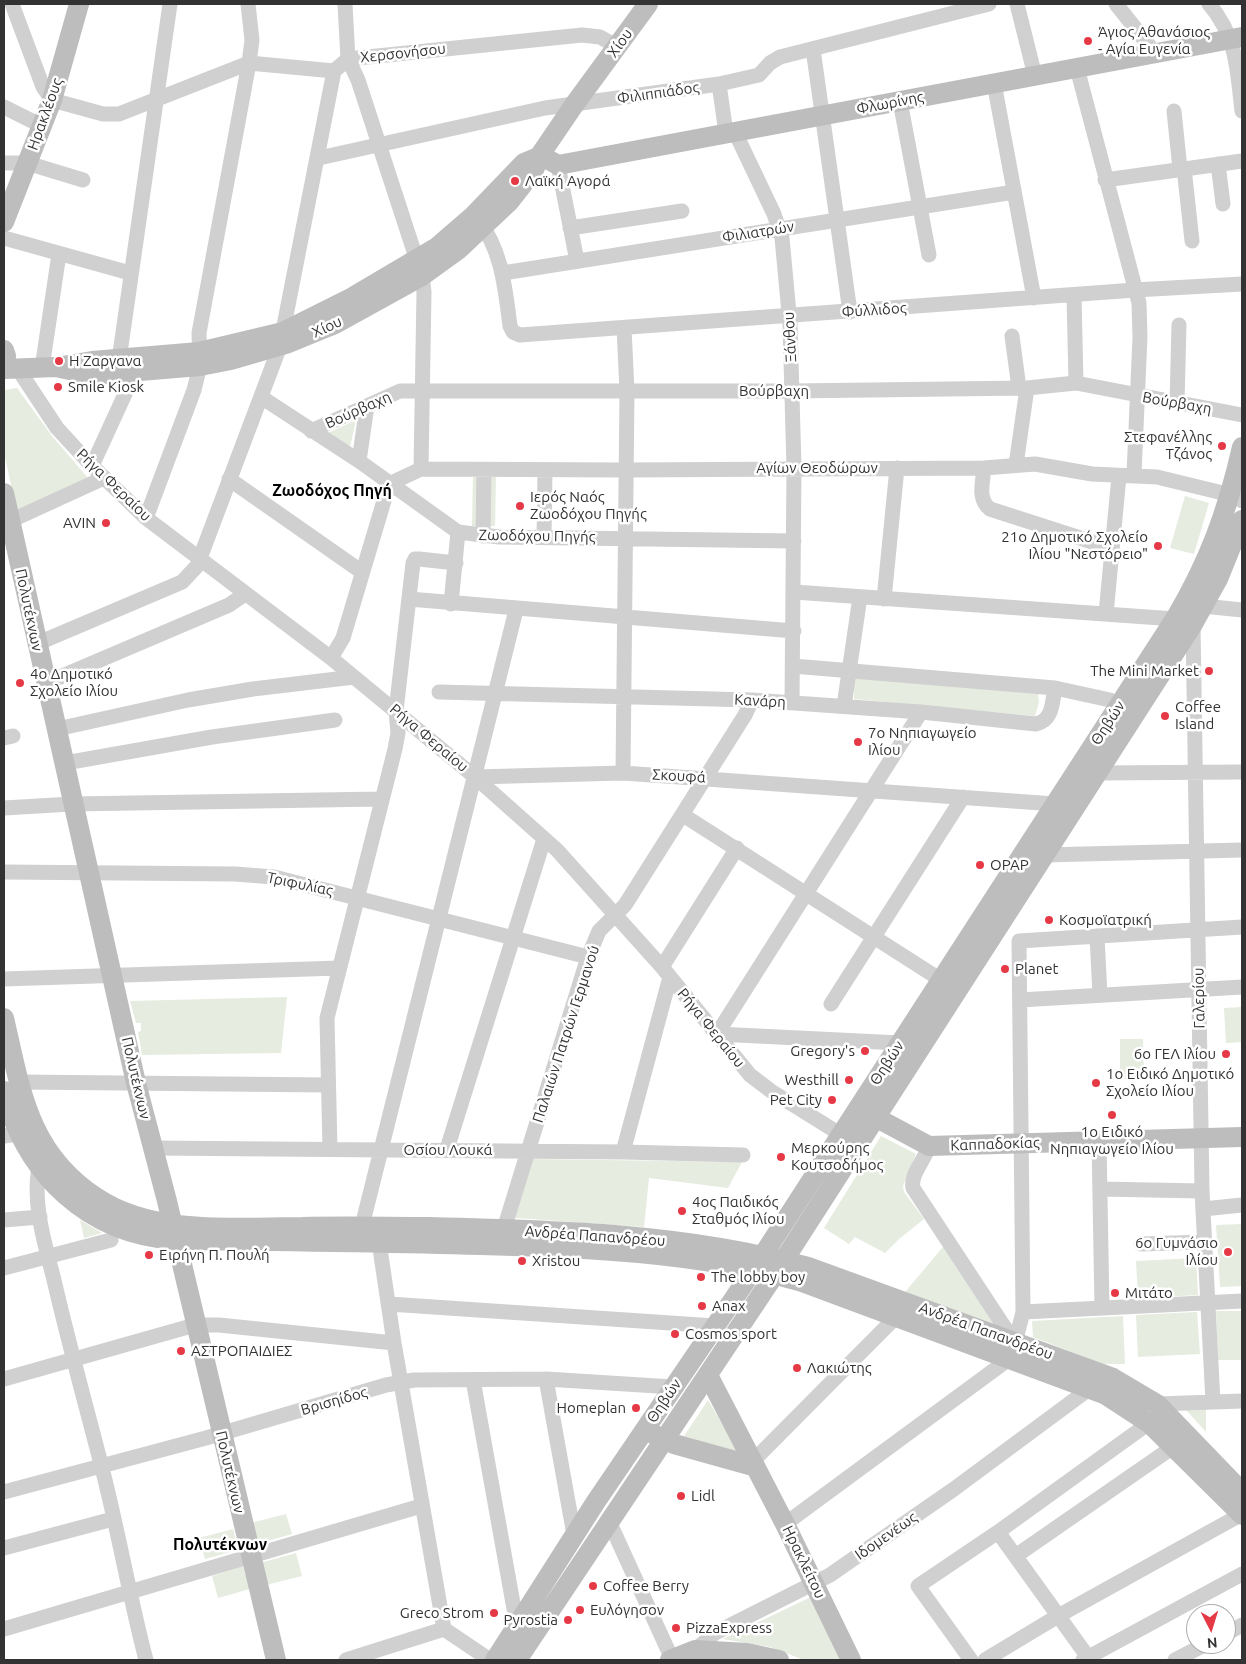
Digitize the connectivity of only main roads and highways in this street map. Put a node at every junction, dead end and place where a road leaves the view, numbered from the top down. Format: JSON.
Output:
{"nodes":[{"id":1,"x":79,"y":4,"type":"edge"},
{"id":2,"x":648,"y":4,"type":"edge"},
{"id":3,"x":1237,"y":38,"type":"edge"},
{"id":4,"x":540,"y":156,"type":"junction"},
{"id":5,"x":4,"y":222,"type":"edge"},
{"id":6,"x":7,"y":362,"type":"edge"},
{"id":7,"x":1242,"y":447,"type":"edge"},
{"id":8,"x":4,"y":493,"type":"edge"},
{"id":9,"x":1238,"y":496,"type":"edge"},
{"id":10,"x":1242,"y":520,"type":"edge"},
{"id":11,"x":1184,"y":622,"type":"junction"},
{"id":12,"x":4,"y":1018,"type":"edge"},
{"id":13,"x":11,"y":1087,"type":"edge"},
{"id":14,"x":875,"y":1117,"type":"junction"},
{"id":15,"x":11,"y":1135,"type":"edge"},
{"id":16,"x":1242,"y":1137,"type":"edge"},
{"id":17,"x":173,"y":1233,"type":"junction"},
{"id":18,"x":758,"y":1262,"type":"junction"},
{"id":19,"x":780,"y":1267,"type":"junction"},
{"id":20,"x":1012,"y":1351,"type":"junction"},
{"id":21,"x":708,"y":1375,"type":"junction"},
{"id":22,"x":644,"y":1429,"type":"junction"},
{"id":23,"x":663,"y":1440,"type":"junction"},
{"id":24,"x":753,"y":1466,"type":"junction"},
{"id":25,"x":1239,"y":1486,"type":"edge"},
{"id":26,"x":1242,"y":1515,"type":"edge"},
{"id":27,"x":700,"y":1655,"type":"edge"},
{"id":28,"x":276,"y":1660,"type":"edge"},
{"id":29,"x":495,"y":1660,"type":"edge"},
{"id":30,"x":517,"y":1660,"type":"edge"},
{"id":31,"x":671,"y":1660,"type":"edge"},
{"id":32,"x":779,"y":1660,"type":"edge"},
{"id":33,"x":851,"y":1660,"type":"edge"}],
"edges":[{"from":1,"to":5,"type":"main road","name":"Ηρακλέους"},
{"from":2,"to":4,"type":"main road","name":"Χίου"},
{"from":3,"to":4,"type":"main road","name":"Φλωρίνης"},
{"from":4,"to":6,"type":"main road","name":"Χίου"},
{"from":7,"to":9,"type":"main road","name":"Θηβών"},
{"from":8,"to":17,"type":"main road","name":"Πολυτέκνων"},
{"from":9,"to":11,"type":"main road","name":"Θηβών"},
{"from":10,"to":11,"type":"main road","name":"Θηβών"},
{"from":11,"to":14,"type":"main road","name":"Θηβών"},
{"from":11,"to":18,"type":"main road","name":"Θηβών"},
{"from":12,"to":13,"type":"main road","name":"Ανδρέα Παπανδρέου"},
{"from":13,"to":15,"type":"main road","name":"Ανδρέα Παπανδρέου"},
{"from":13,"to":17,"type":"main road","name":"Ανδρέα Παπανδρέου"},
{"from":14,"to":16,"type":"main road","name":"Καππαδοκίας"},
{"from":14,"to":19,"type":"main road","name":"Θηβών"},
{"from":15,"to":17,"type":"main road","name":"Ανδρέα Παπανδρέου"},
{"from":17,"to":18,"type":"main road","name":"Ανδρέα Παπανδρέου"},
{"from":17,"to":18,"type":"main road","name":"Ανδρέα Παπανδρέου"},
{"from":17,"to":28,"type":"main road","name":"Πολυτέκνων"},
{"from":18,"to":19,"type":"main road","name":"Ανδρέα Παπανδρέου"},
{"from":18,"to":22,"type":"main road","name":"Θηβών"},
{"from":19,"to":20,"type":"main road","name":"Ανδρέα Παπανδρέου"},
{"from":19,"to":20,"type":"main road","name":"Ανδρέα Παπανδρέου"},
{"from":19,"to":21,"type":"main road","name":"Θηβών"},
{"from":20,"to":25,"type":"main road","name":"Ανδρέα Παπανδρέου"},
{"from":20,"to":26,"type":"main road","name":"Ανδρέα Παπανδρέου"},
{"from":21,"to":23,"type":"main road","name":"Θηβών"},
{"from":21,"to":24,"type":"main road","name":"Ηρακλείτου"},
{"from":22,"to":23,"type":"main road"},
{"from":22,"to":29,"type":"main road","name":"Θηβών"},
{"from":23,"to":24,"type":"main road"},
{"from":23,"to":30,"type":"main road","name":"Θηβών"},
{"from":24,"to":33,"type":"main road","name":"Ηρακλείτου"},
{"from":27,"to":31,"type":"main road","name":"Ιδομενέως"},
{"from":27,"to":32,"type":"main road"}]}
